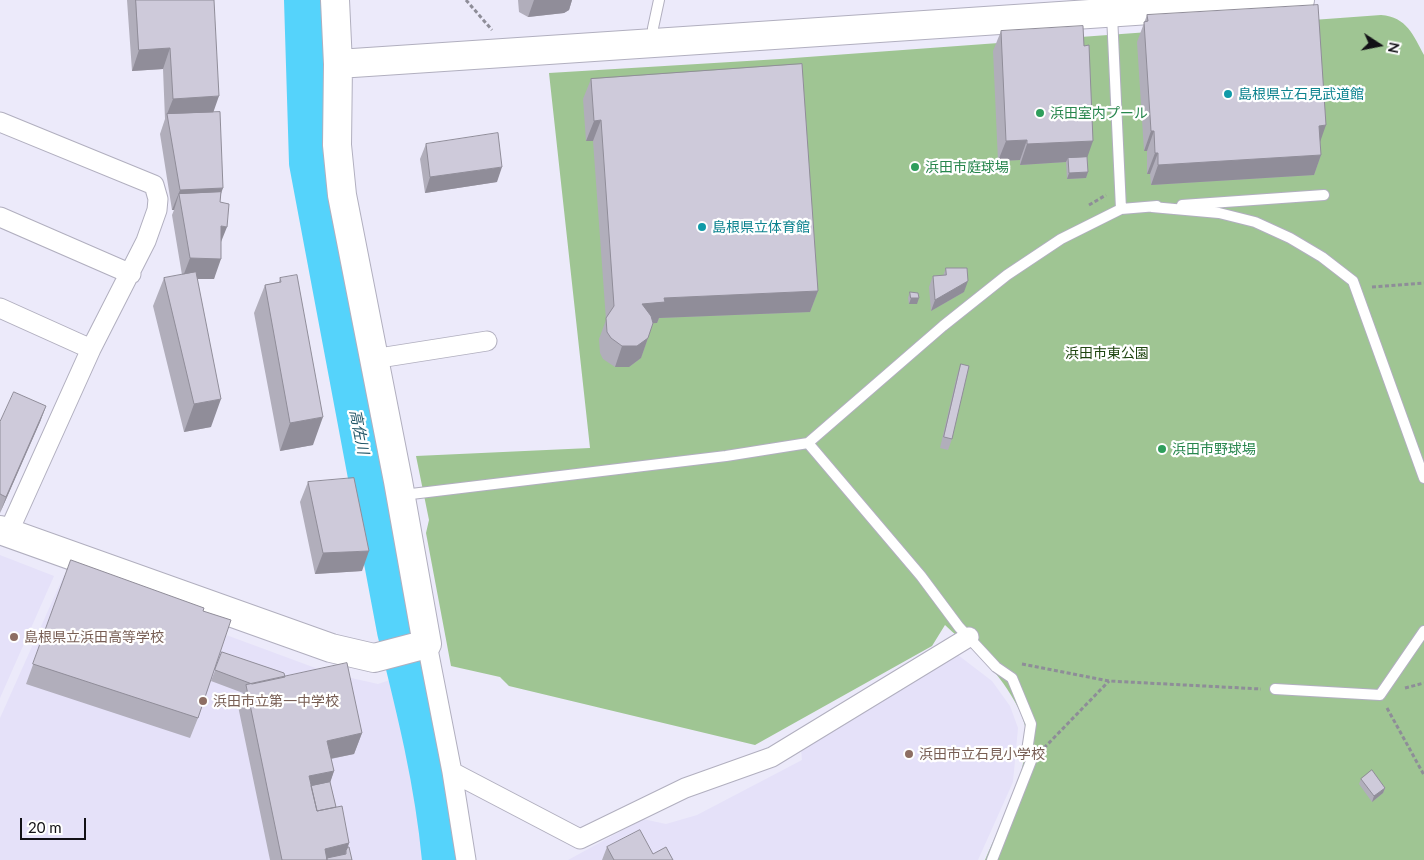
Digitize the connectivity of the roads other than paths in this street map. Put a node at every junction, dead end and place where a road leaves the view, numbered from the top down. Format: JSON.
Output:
{"nodes":[{"id":1,"x":335,"y":0,"type":"edge"},
{"id":2,"x":659,"y":0,"type":"edge"},
{"id":3,"x":1300,"y":0,"type":"edge"},
{"id":4,"x":1112,"y":14,"type":"junction"},
{"id":5,"x":653,"y":43,"type":"junction"},
{"id":6,"x":338,"y":64,"type":"junction"},
{"id":7,"x":0,"y":122,"type":"edge"},
{"id":8,"x":1324,"y":196,"type":"dead end"},
{"id":9,"x":1152,"y":207,"type":"junction"},
{"id":10,"x":1121,"y":209,"type":"junction"},
{"id":11,"x":0,"y":217,"type":"edge"},
{"id":12,"x":131,"y":274,"type":"junction"},
{"id":13,"x":0,"y":308,"type":"edge"},
{"id":14,"x":487,"y":341,"type":"dead end"},
{"id":15,"x":91,"y":350,"type":"junction"},
{"id":16,"x":374,"y":359,"type":"junction"},
{"id":17,"x":808,"y":442,"type":"junction"},
{"id":18,"x":1424,"y":478,"type":"edge"},
{"id":19,"x":401,"y":496,"type":"junction"},
{"id":20,"x":4,"y":532,"type":"edge"},
{"id":21,"x":1424,"y":631,"type":"edge"},
{"id":22,"x":969,"y":637,"type":"junction"},
{"id":23,"x":421,"y":646,"type":"junction"},
{"id":24,"x":1275,"y":689,"type":"road end"},
{"id":25,"x":452,"y":772,"type":"junction"},
{"id":26,"x":466,"y":860,"type":"edge"},
{"id":27,"x":992,"y":860,"type":"edge"}],
"edges":[{"from":1,"to":6,"type":"street"},
{"from":2,"to":5,"type":"lane"},
{"from":3,"to":4,"type":"street"},
{"from":4,"to":5,"type":"street"},
{"from":4,"to":10,"type":"lane"},
{"from":5,"to":6,"type":"street"},
{"from":6,"to":16,"type":"street"},
{"from":7,"to":12,"type":"street"},
{"from":8,"to":9,"type":"lane"},
{"from":9,"to":10,"type":"lane"},
{"from":9,"to":18,"type":"lane"},
{"from":10,"to":17,"type":"lane"},
{"from":11,"to":12,"type":"street"},
{"from":12,"to":15,"type":"street"},
{"from":13,"to":15,"type":"street"},
{"from":14,"to":16,"type":"street"},
{"from":15,"to":20,"type":"street"},
{"from":16,"to":19,"type":"street"},
{"from":17,"to":19,"type":"lane"},
{"from":17,"to":22,"type":"lane"},
{"from":19,"to":23,"type":"street"},
{"from":20,"to":23,"type":"street"},
{"from":21,"to":24,"type":"lane"},
{"from":22,"to":25,"type":"street"},
{"from":22,"to":27,"type":"lane"},
{"from":23,"to":25,"type":"street"},
{"from":25,"to":26,"type":"street"}]}
